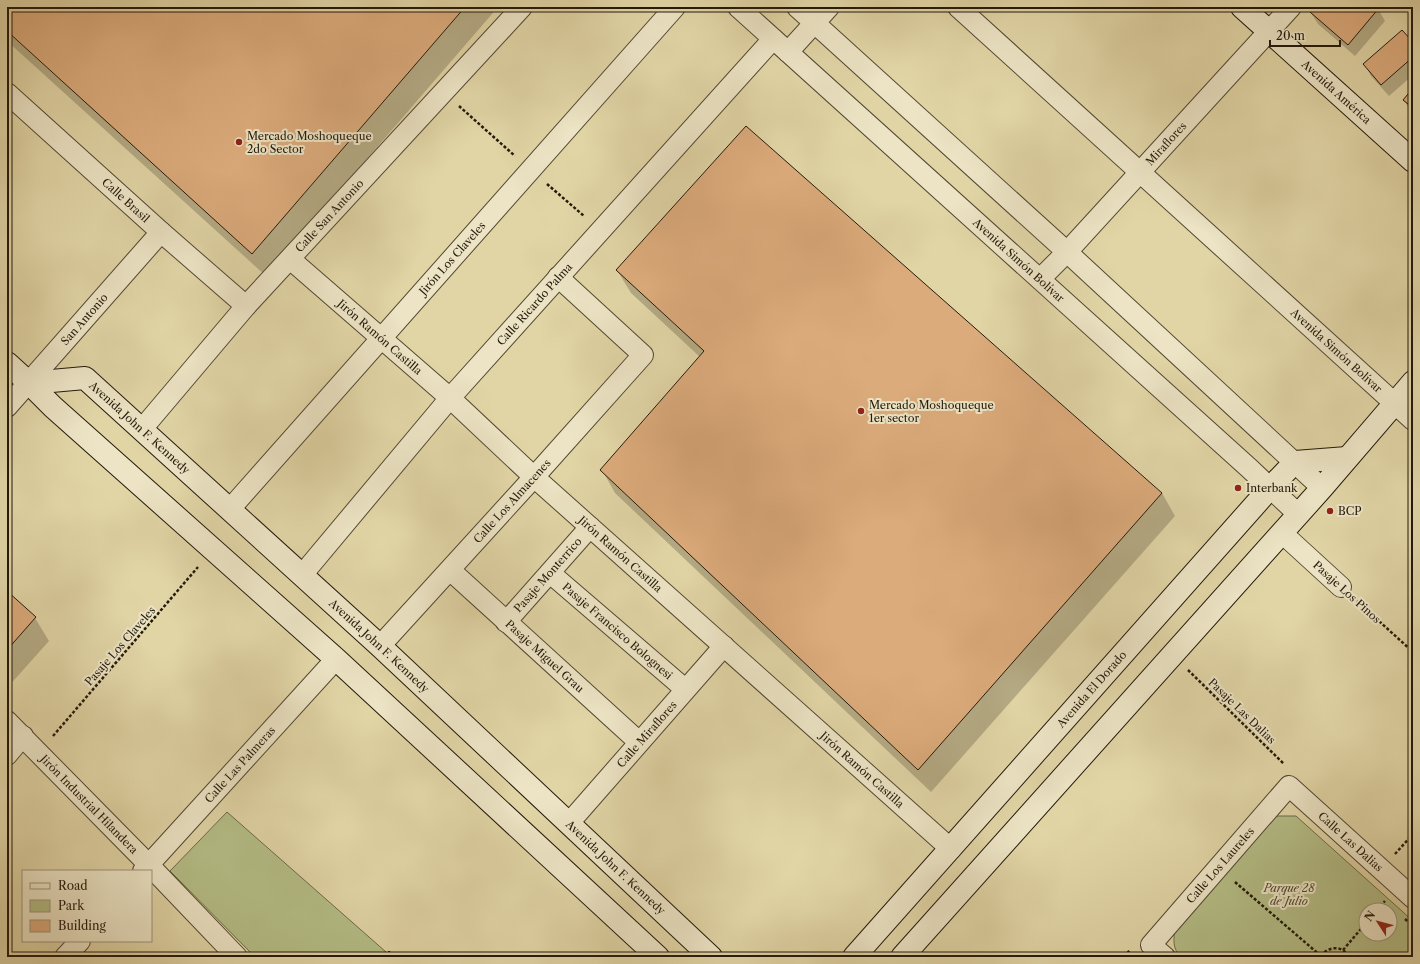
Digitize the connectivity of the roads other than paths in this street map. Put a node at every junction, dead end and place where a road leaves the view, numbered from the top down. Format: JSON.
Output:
{"nodes":[{"id":1,"x":522,"y":7,"type":"edge"},
{"id":2,"x":675,"y":7,"type":"edge"},
{"id":3,"x":738,"y":7,"type":"edge"},
{"id":4,"x":797,"y":7,"type":"edge"},
{"id":5,"x":829,"y":7,"type":"edge"},
{"id":6,"x":958,"y":7,"type":"edge"},
{"id":7,"x":1242,"y":7,"type":"edge"},
{"id":8,"x":1291,"y":7,"type":"edge"},
{"id":9,"x":814,"y":23,"type":"junction"},
{"id":10,"x":1268,"y":31,"type":"junction"},
{"id":11,"x":773,"y":39,"type":"junction"},
{"id":12,"x":788,"y":52,"type":"junction"},
{"id":13,"x":7,"y":93,"type":"edge"},
{"id":14,"x":1413,"y":162,"type":"edge"},
{"id":15,"x":1139,"y":172,"type":"junction"},
{"id":16,"x":161,"y":232,"type":"junction"},
{"id":17,"x":1067,"y":252,"type":"junction"},
{"id":18,"x":290,"y":259,"type":"junction"},
{"id":19,"x":558,"y":277,"type":"junction"},
{"id":20,"x":1040,"y":279,"type":"junction"},
{"id":21,"x":246,"y":306,"type":"junction"},
{"id":22,"x":381,"y":338,"type":"junction"},
{"id":23,"x":7,"y":363,"type":"edge"},
{"id":24,"x":1413,"y":382,"type":"edge"},
{"id":25,"x":29,"y":383,"type":"junction"},
{"id":26,"x":450,"y":398,"type":"junction"},
{"id":27,"x":1395,"y":403,"type":"junction"},
{"id":28,"x":7,"y":407,"type":"edge"},
{"id":29,"x":1413,"y":420,"type":"edge"},
{"id":30,"x":142,"y":429,"type":"junction"},
{"id":31,"x":1347,"y":458,"type":"junction"},
{"id":32,"x":1295,"y":462,"type":"junction"},
{"id":33,"x":534,"y":477,"type":"junction"},
{"id":34,"x":1270,"y":488,"type":"junction"},
{"id":35,"x":1322,"y":488,"type":"junction"},
{"id":36,"x":230,"y":509,"type":"junction"},
{"id":37,"x":1298,"y":514,"type":"junction"},
{"id":38,"x":590,"y":527,"type":"junction"},
{"id":39,"x":1282,"y":533,"type":"junction"},
{"id":40,"x":450,"y":570,"type":"junction"},
{"id":41,"x":550,"y":573,"type":"junction"},
{"id":42,"x":302,"y":575,"type":"junction"},
{"id":43,"x":1342,"y":587,"type":"road end"},
{"id":44,"x":506,"y":622,"type":"junction"},
{"id":45,"x":380,"y":646,"type":"junction"},
{"id":46,"x":724,"y":646,"type":"junction"},
{"id":47,"x":336,"y":658,"type":"junction"},
{"id":48,"x":685,"y":689,"type":"junction"},
{"id":49,"x":7,"y":721,"type":"edge"},
{"id":50,"x":23,"y":736,"type":"junction"},
{"id":51,"x":639,"y":742,"type":"junction"},
{"id":52,"x":7,"y":755,"type":"edge"},
{"id":53,"x":1288,"y":786,"type":"joint"},
{"id":54,"x":569,"y":823,"type":"junction"},
{"id":55,"x":951,"y":849,"type":"junction"},
{"id":56,"x":146,"y":868,"type":"edge"},
{"id":57,"x":152,"y":874,"type":"edge"},
{"id":58,"x":1413,"y":898,"type":"edge"},
{"id":59,"x":79,"y":942,"type":"edge"},
{"id":60,"x":1158,"y":951,"type":"edge"},
{"id":61,"x":65,"y":957,"type":"edge"},
{"id":62,"x":237,"y":957,"type":"edge"},
{"id":63,"x":658,"y":957,"type":"edge"},
{"id":64,"x":711,"y":957,"type":"edge"},
{"id":65,"x":854,"y":957,"type":"edge"},
{"id":66,"x":902,"y":957,"type":"edge"}],
"edges":[{"from":1,"to":18,"type":"street","name":"Calle San Antonio"},
{"from":2,"to":22,"type":"street","name":"Jirón Los Claveles"},
{"from":3,"to":11,"type":"street","name":"Avenida Simón Bolívar"},
{"from":4,"to":9,"type":"street"},
{"from":5,"to":9,"type":"street"},
{"from":6,"to":15,"type":"street","name":"Avenida Simón Bolívar"},
{"from":7,"to":10,"type":"street","name":"Avenida América"},
{"from":8,"to":10,"type":"street","name":"Miraflores"},
{"from":9,"to":12,"type":"street"},
{"from":9,"to":17,"type":"street"},
{"from":10,"to":14,"type":"street","name":"Avenida América"},
{"from":10,"to":15,"type":"street","name":"Miraflores"},
{"from":11,"to":12,"type":"street","name":"Avenida Simón Bolívar"},
{"from":11,"to":19,"type":"street","name":"Calle Ricardo Palma"},
{"from":12,"to":20,"type":"street","name":"Avenida Simón Bolívar"},
{"from":13,"to":16,"type":"street","name":"Calle Brasil"},
{"from":15,"to":17,"type":"street","name":"Miraflores"},
{"from":15,"to":27,"type":"street","name":"Avenida Simón Bolívar"},
{"from":16,"to":21,"type":"street","name":"Calle Brasil"},
{"from":16,"to":25,"type":"street","name":"San Antonio"},
{"from":17,"to":20,"type":"street","name":"Miraflores"},
{"from":17,"to":32,"type":"street"},
{"from":18,"to":21,"type":"street","name":"Calle San Antonio"},
{"from":18,"to":22,"type":"street","name":"Jirón Ramón Castilla"},
{"from":19,"to":26,"type":"street","name":"Calle Ricardo Palma"},
{"from":19,"to":33,"type":"street","name":"Calle Los Almacenes"},
{"from":20,"to":34,"type":"street","name":"Avenida Simón Bolívar"},
{"from":21,"to":30,"type":"street","name":"Calle San Antonio"},
{"from":22,"to":26,"type":"street","name":"Jirón Ramón Castilla"},
{"from":22,"to":36,"type":"street","name":"Jirón Los Claveles"},
{"from":23,"to":25,"type":"street"},
{"from":24,"to":27,"type":"street"},
{"from":25,"to":28,"type":"street","name":"San Antonio"},
{"from":25,"to":30,"type":"street","name":"Avenida John F. Kennedy"},
{"from":25,"to":47,"type":"street"},
{"from":26,"to":33,"type":"street","name":"Jirón Ramón Castilla"},
{"from":26,"to":42,"type":"street","name":"Calle Ricardo Palma"},
{"from":27,"to":29,"type":"street","name":"Avenida Simón Bolívar"},
{"from":27,"to":31,"type":"street"},
{"from":30,"to":36,"type":"street","name":"Avenida John F. Kennedy"},
{"from":31,"to":32,"type":"street"},
{"from":31,"to":35,"type":"street"},
{"from":32,"to":34,"type":"street","name":"Avenida El Dorado"},
{"from":32,"to":35,"type":"street"},
{"from":33,"to":38,"type":"street","name":"Jirón Ramón Castilla"},
{"from":33,"to":40,"type":"street","name":"Calle Los Almacenes"},
{"from":34,"to":37,"type":"street","name":"Avenida Simón Bolívar"},
{"from":34,"to":55,"type":"street","name":"Avenida El Dorado"},
{"from":35,"to":37,"type":"street"},
{"from":36,"to":42,"type":"street","name":"Avenida John F. Kennedy"},
{"from":37,"to":39,"type":"street"},
{"from":38,"to":41,"type":"street","name":"Pasaje Monterrico"},
{"from":38,"to":46,"type":"street","name":"Jirón Ramón Castilla"},
{"from":39,"to":43,"type":"street","name":"Pasaje Los Pinos"},
{"from":39,"to":66,"type":"street"},
{"from":40,"to":44,"type":"street","name":"Pasaje Miguel Grau"},
{"from":40,"to":45,"type":"street","name":"Calle Los Almacenes"},
{"from":41,"to":44,"type":"street","name":"Pasaje Monterrico"},
{"from":41,"to":48,"type":"street","name":"Pasaje Francisco Bolognesi"},
{"from":42,"to":45,"type":"street","name":"Avenida John F. Kennedy"},
{"from":44,"to":51,"type":"street","name":"Pasaje Miguel Grau"},
{"from":45,"to":54,"type":"street","name":"Avenida John F. Kennedy"},
{"from":46,"to":48,"type":"street","name":"Calle Miraflores"},
{"from":46,"to":55,"type":"street","name":"Jirón Ramón Castilla"},
{"from":47,"to":56,"type":"street","name":"Calle Las Palmeras"},
{"from":47,"to":63,"type":"street"},
{"from":48,"to":51,"type":"street","name":"Calle Miraflores"},
{"from":49,"to":50,"type":"street","name":"Jirón Industrial Hilandera"},
{"from":50,"to":52,"type":"street"},
{"from":50,"to":56,"type":"street","name":"Jirón Industrial Hilandera"},
{"from":51,"to":54,"type":"street","name":"Calle Miraflores"},
{"from":53,"to":58,"type":"street","name":"Calle Las Dalias"},
{"from":53,"to":60,"type":"street","name":"Calle Los Laureles"},
{"from":54,"to":64,"type":"street","name":"Avenida John F. Kennedy"},
{"from":55,"to":65,"type":"street","name":"Avenida El Dorado"},
{"from":57,"to":62,"type":"street","name":"Jirón Industrial Hilandera"},
{"from":59,"to":61,"type":"street"}]}
